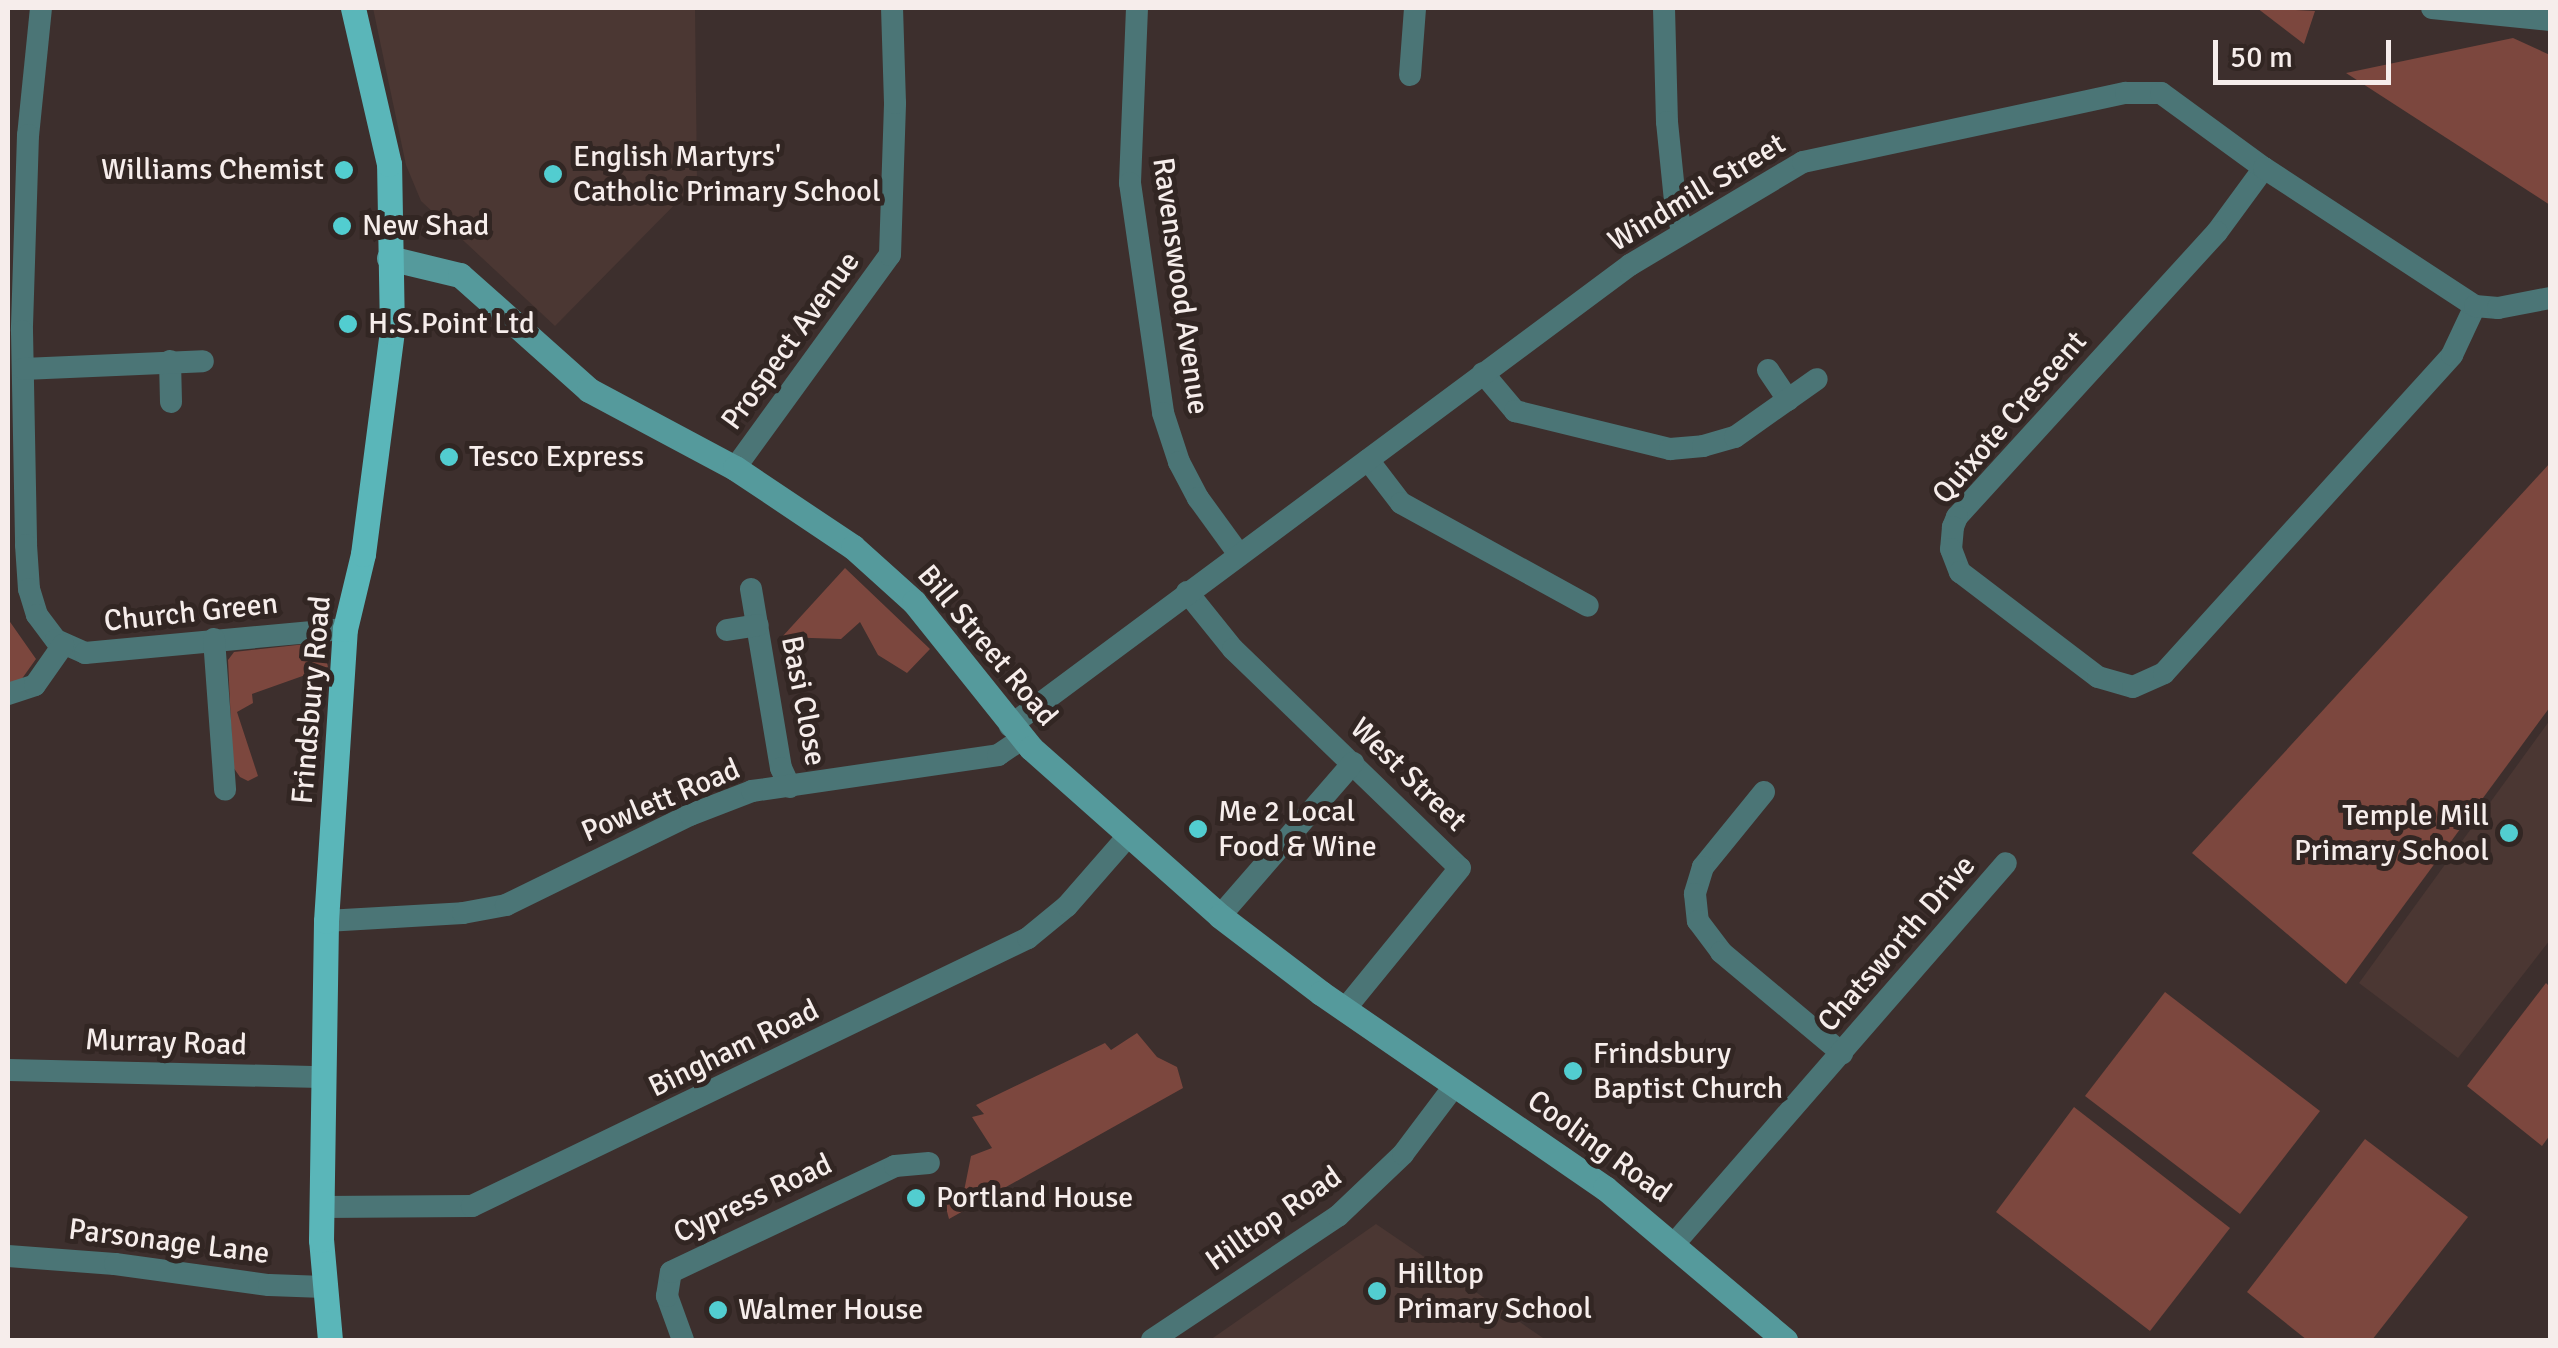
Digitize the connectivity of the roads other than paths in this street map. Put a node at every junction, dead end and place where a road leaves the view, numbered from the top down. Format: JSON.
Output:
{"nodes":[{"id":1,"x":41,"y":8,"type":"edge"},
{"id":2,"x":353,"y":8,"type":"edge"},
{"id":3,"x":892,"y":8,"type":"edge"},
{"id":4,"x":1137,"y":8,"type":"edge"},
{"id":5,"x":1415,"y":8,"type":"edge"},
{"id":6,"x":1664,"y":8,"type":"edge"},
{"id":7,"x":2432,"y":8,"type":"edge"},
{"id":8,"x":2550,"y":20,"type":"edge"},
{"id":9,"x":1410,"y":74,"type":"dead end"},
{"id":10,"x":28,"y":135,"type":"junction"},
{"id":11,"x":8,"y":150,"type":"edge"},
{"id":12,"x":2264,"y":168,"type":"junction"},
{"id":13,"x":1682,"y":230,"type":"junction"},
{"id":14,"x":389,"y":258,"type":"junction"},
{"id":15,"x":2550,"y":298,"type":"edge"},
{"id":16,"x":2474,"y":306,"type":"junction"},
{"id":17,"x":170,"y":362,"type":"junction"},
{"id":18,"x":203,"y":362,"type":"dead end"},
{"id":19,"x":23,"y":369,"type":"junction"},
{"id":20,"x":1768,"y":370,"type":"dead end"},
{"id":21,"x":1482,"y":373,"type":"junction"},
{"id":22,"x":1818,"y":379,"type":"dead end"},
{"id":23,"x":1788,"y":400,"type":"junction"},
{"id":24,"x":172,"y":402,"type":"dead end"},
{"id":25,"x":1368,"y":460,"type":"junction"},
{"id":26,"x":735,"y":468,"type":"junction"},
{"id":27,"x":1238,"y":553,"type":"junction"},
{"id":28,"x":751,"y":590,"type":"dead end"},
{"id":29,"x":1187,"y":592,"type":"junction"},
{"id":30,"x":1588,"y":606,"type":"dead end"},
{"id":31,"x":758,"y":625,"type":"junction"},
{"id":32,"x":345,"y":629,"type":"junction"},
{"id":33,"x":728,"y":630,"type":"dead end"},
{"id":34,"x":214,"y":639,"type":"junction"},
{"id":35,"x":62,"y":645,"type":"junction"},
{"id":36,"x":8,"y":694,"type":"edge"},
{"id":37,"x":1016,"y":732,"type":"junction"},
{"id":38,"x":1353,"y":763,"type":"junction"},
{"id":39,"x":790,"y":788,"type":"junction"},
{"id":40,"x":225,"y":790,"type":"dead end"},
{"id":41,"x":1764,"y":792,"type":"dead end"},
{"id":42,"x":1128,"y":836,"type":"junction"},
{"id":43,"x":2006,"y":863,"type":"dead end"},
{"id":44,"x":1220,"y":916,"type":"junction"},
{"id":45,"x":326,"y":922,"type":"junction"},
{"id":46,"x":1353,"y":1016,"type":"junction"},
{"id":47,"x":1842,"y":1053,"type":"junction"},
{"id":48,"x":8,"y":1070,"type":"edge"},
{"id":49,"x":322,"y":1077,"type":"junction"},
{"id":50,"x":1455,"y":1085,"type":"junction"},
{"id":51,"x":929,"y":1163,"type":"dead end"},
{"id":52,"x":321,"y":1207,"type":"junction"},
{"id":53,"x":1674,"y":1244,"type":"junction"},
{"id":54,"x":8,"y":1256,"type":"edge"},
{"id":55,"x":324,"y":1286,"type":"junction"},
{"id":56,"x":330,"y":1340,"type":"edge"},
{"id":57,"x":683,"y":1340,"type":"edge"},
{"id":58,"x":1152,"y":1340,"type":"edge"},
{"id":59,"x":1785,"y":1340,"type":"edge"}],
"edges":[{"from":1,"to":10,"type":"street"},
{"from":2,"to":14,"type":"main road","name":"Frindsbury Road"},
{"from":3,"to":26,"type":"street","name":"Prospect Avenue"},
{"from":4,"to":27,"type":"street","name":"Ravenswood Avenue"},
{"from":5,"to":9,"type":"street"},
{"from":6,"to":13,"type":"street"},
{"from":7,"to":8,"type":"street"},
{"from":10,"to":11,"type":"street"},
{"from":10,"to":19,"type":"street"},
{"from":12,"to":13,"type":"street","name":"Windmill Street"},
{"from":12,"to":16,"type":"street","name":"Windmill Street"},
{"from":12,"to":16,"type":"street","name":"Quixote Crescent"},
{"from":13,"to":21,"type":"street","name":"Windmill Street"},
{"from":14,"to":26,"type":"main road","name":"Bill Street Road"},
{"from":14,"to":32,"type":"main road","name":"Frindsbury Road"},
{"from":15,"to":16,"type":"street"},
{"from":17,"to":18,"type":"street"},
{"from":17,"to":19,"type":"street"},
{"from":17,"to":24,"type":"street"},
{"from":19,"to":35,"type":"street"},
{"from":20,"to":23,"type":"street"},
{"from":21,"to":23,"type":"street"},
{"from":21,"to":25,"type":"street","name":"Windmill Street"},
{"from":22,"to":23,"type":"street"},
{"from":25,"to":27,"type":"street","name":"Windmill Street"},
{"from":25,"to":30,"type":"street"},
{"from":26,"to":37,"type":"main road","name":"Bill Street Road"},
{"from":27,"to":29,"type":"street","name":"Windmill Street"},
{"from":28,"to":31,"type":"street","name":"Basi Close"},
{"from":29,"to":37,"type":"street","name":"Windmill Street"},
{"from":29,"to":38,"type":"street","name":"West Street"},
{"from":31,"to":33,"type":"street","name":"Basi Close"},
{"from":31,"to":39,"type":"street","name":"Basi Close"},
{"from":32,"to":34,"type":"street","name":"Church Green"},
{"from":32,"to":45,"type":"main road","name":"Frindsbury Road"},
{"from":34,"to":35,"type":"street","name":"Church Green"},
{"from":34,"to":40,"type":"street"},
{"from":35,"to":36,"type":"street","name":"Church Green"},
{"from":37,"to":39,"type":"street","name":"Powlett Road"},
{"from":37,"to":42,"type":"main road","name":"Bill Street Road"},
{"from":38,"to":44,"type":"street"},
{"from":38,"to":46,"type":"street","name":"West Street"},
{"from":39,"to":45,"type":"street","name":"Powlett Road"},
{"from":41,"to":47,"type":"street"},
{"from":42,"to":44,"type":"main road","name":"Bill Street Road"},
{"from":42,"to":52,"type":"street","name":"Bingham Road"},
{"from":43,"to":47,"type":"street","name":"Chatsworth Drive"},
{"from":44,"to":46,"type":"main road","name":"Bill Street Road"},
{"from":45,"to":49,"type":"main road","name":"Frindsbury Road"},
{"from":46,"to":50,"type":"main road","name":"Cooling Road"},
{"from":47,"to":53,"type":"street","name":"Chatsworth Drive"},
{"from":48,"to":49,"type":"street","name":"Murray Road"},
{"from":49,"to":52,"type":"main road","name":"Frindsbury Road"},
{"from":50,"to":53,"type":"main road","name":"Cooling Road"},
{"from":50,"to":58,"type":"street","name":"Hilltop Road"},
{"from":51,"to":57,"type":"street","name":"Cypress Road"},
{"from":52,"to":55,"type":"main road","name":"Frindsbury Road"},
{"from":53,"to":59,"type":"main road","name":"Cooling Road"},
{"from":54,"to":55,"type":"street","name":"Parsonage Lane"},
{"from":55,"to":56,"type":"main road","name":"Frindsbury Road"}]}
